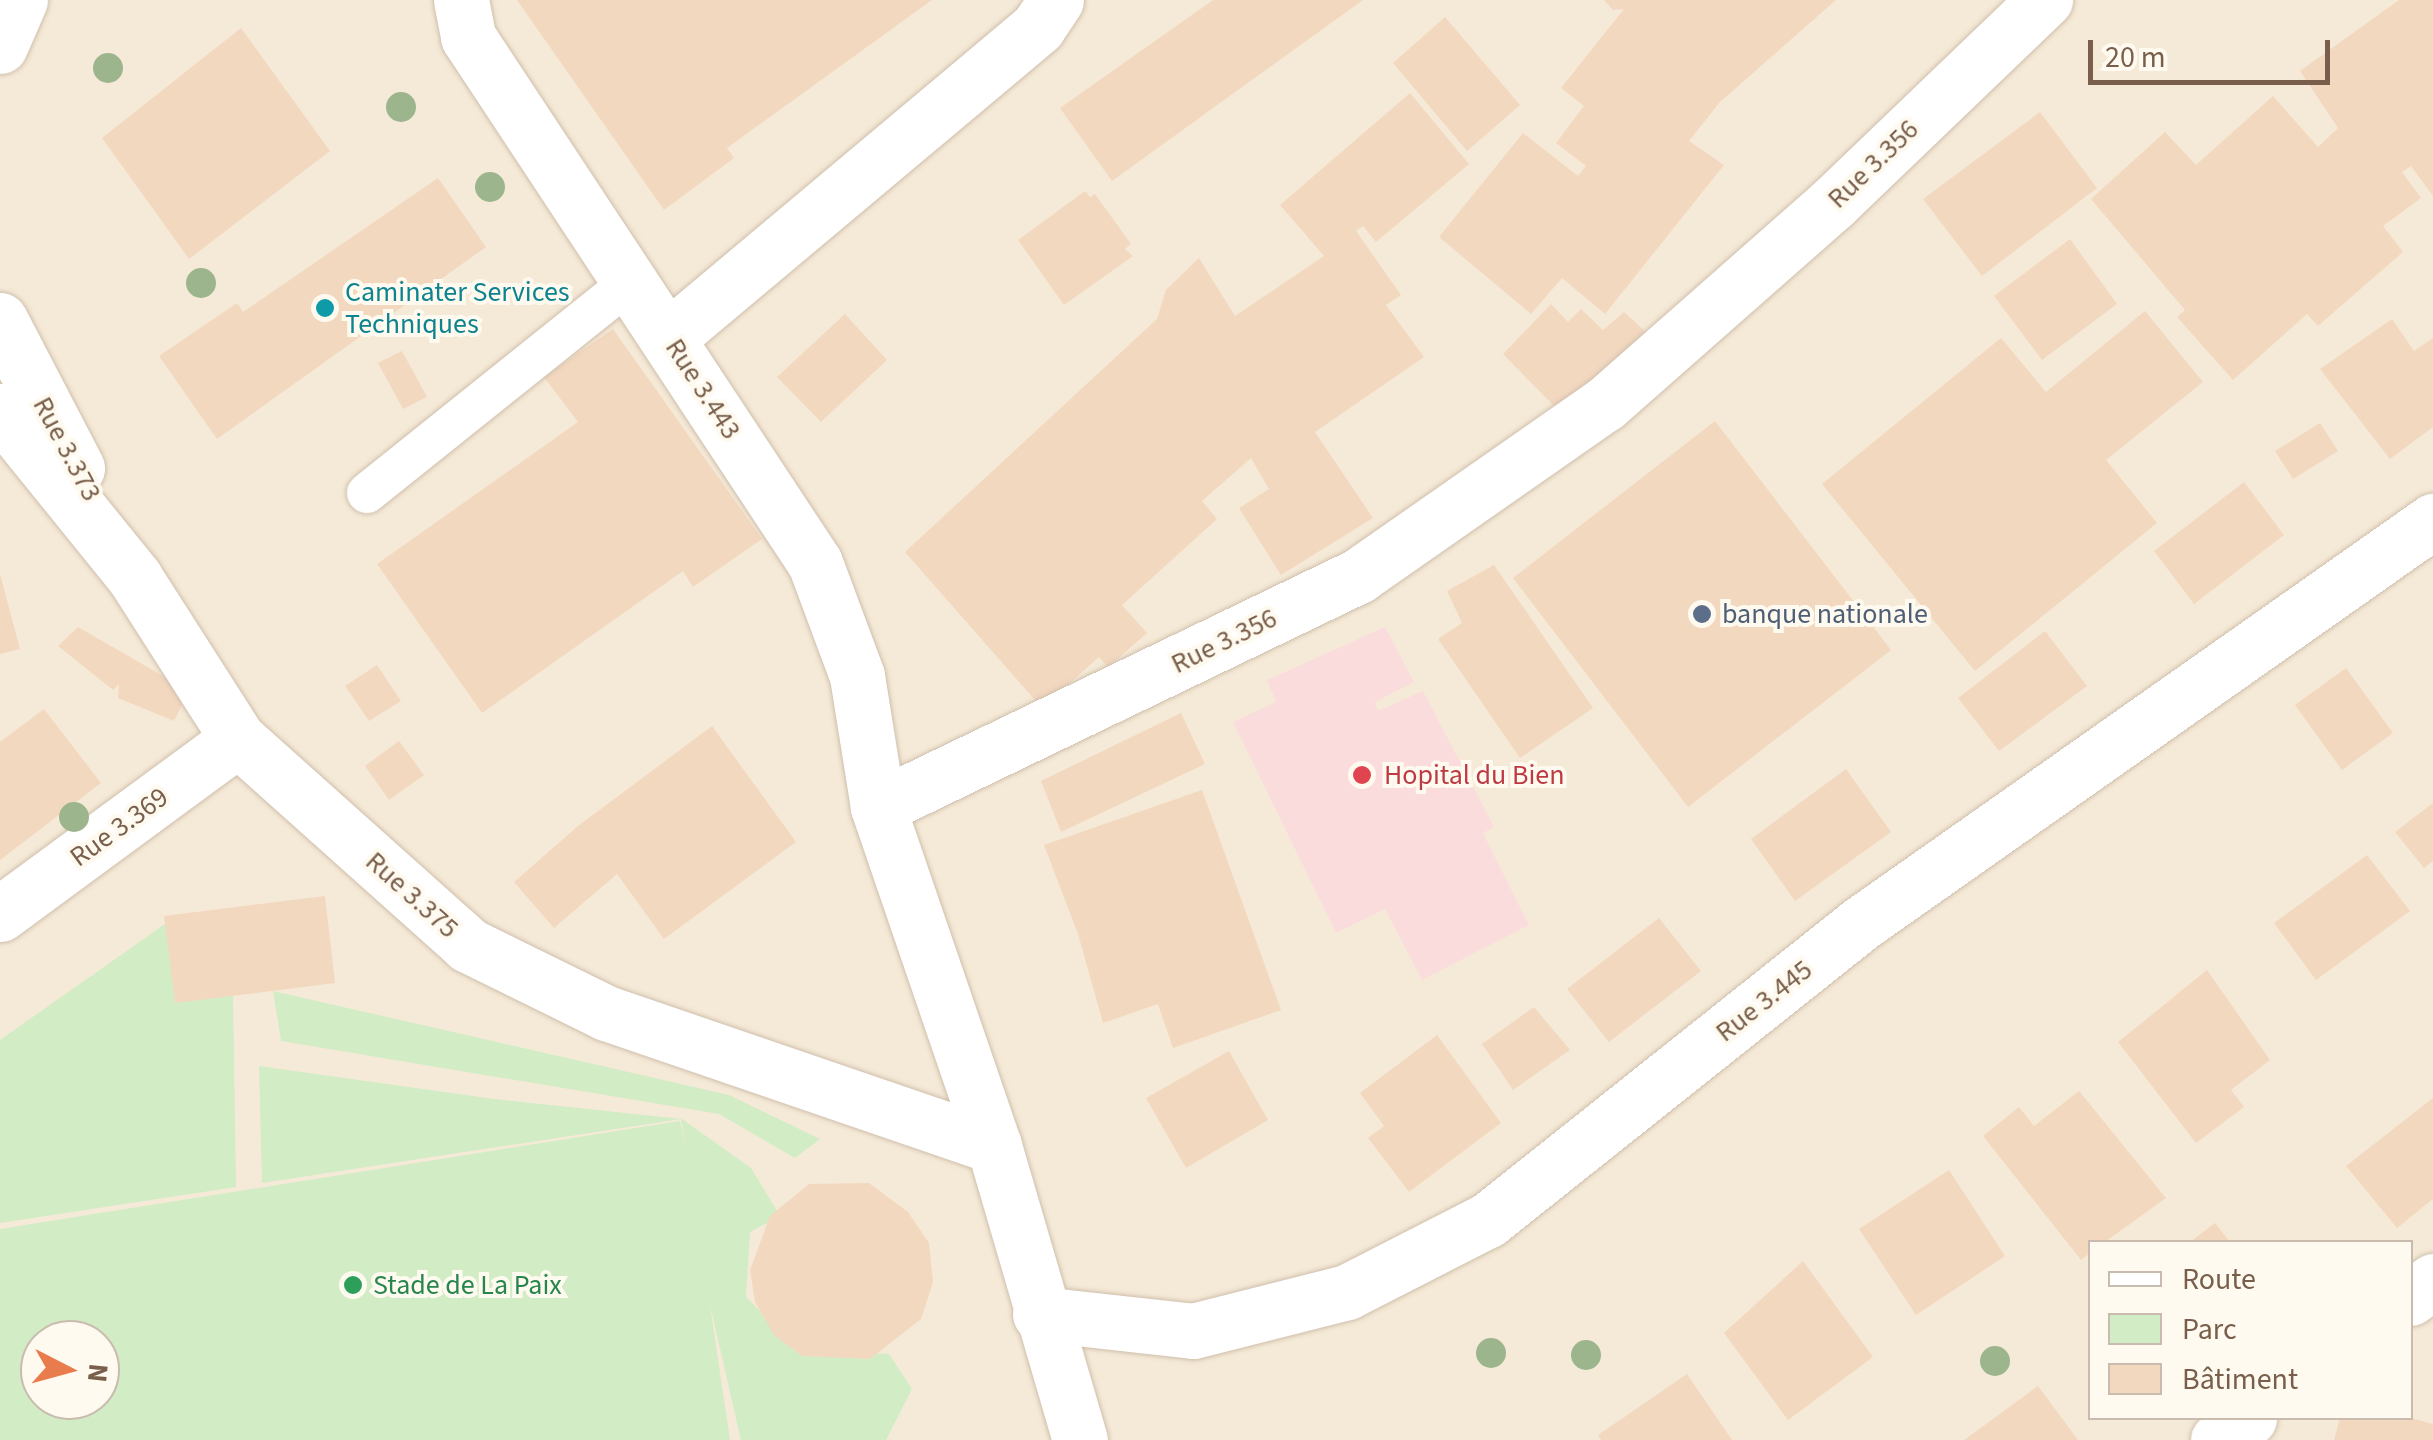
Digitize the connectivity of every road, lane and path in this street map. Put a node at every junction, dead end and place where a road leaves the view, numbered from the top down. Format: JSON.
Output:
{"nodes":[{"id":1,"x":20,"y":0,"type":"edge"},
{"id":2,"x":461,"y":0,"type":"edge"},
{"id":3,"x":1056,"y":0,"type":"edge"},
{"id":4,"x":2045,"y":0,"type":"edge"},
{"id":5,"x":0,"y":46,"type":"edge"},
{"id":6,"x":632,"y":281,"type":"junction"},
{"id":7,"x":0,"y":320,"type":"edge"},
{"id":8,"x":669,"y":337,"type":"junction"},
{"id":9,"x":0,"y":411,"type":"edge"},
{"id":10,"x":367,"y":492,"type":"dead end"},
{"id":11,"x":2433,"y":521,"type":"edge"},
{"id":12,"x":135,"y":578,"type":"junction"},
{"id":13,"x":238,"y":739,"type":"junction"},
{"id":14,"x":878,"y":808,"type":"junction"},
{"id":15,"x":0,"y":914,"type":"edge"},
{"id":16,"x":994,"y":1146,"type":"junction"},
{"id":17,"x":1040,"y":1314,"type":"junction"},
{"id":18,"x":2246,"y":1420,"type":"edge"},
{"id":19,"x":1080,"y":1440,"type":"edge"},
{"id":20,"x":2218,"y":1440,"type":"edge"}],
"edges":[{"from":1,"to":5,"type":"street"},
{"from":2,"to":6,"type":"street","name":"Rue 3.443"},
{"from":3,"to":8,"type":"street"},
{"from":4,"to":14,"type":"street","name":"Rue 3.356"},
{"from":6,"to":8,"type":"street","name":"Rue 3.443"},
{"from":6,"to":10,"type":"lane"},
{"from":7,"to":12,"type":"street","name":"Rue 3.373"},
{"from":8,"to":14,"type":"street","name":"Rue 3.443"},
{"from":9,"to":12,"type":"street","name":"Rue 3.375"},
{"from":11,"to":17,"type":"street","name":"Rue 3.445"},
{"from":12,"to":13,"type":"street","name":"Rue 3.375"},
{"from":13,"to":15,"type":"street","name":"Rue 3.369"},
{"from":13,"to":16,"type":"street","name":"Rue 3.375"},
{"from":14,"to":16,"type":"street"},
{"from":16,"to":17,"type":"street"},
{"from":17,"to":19,"type":"street"},
{"from":18,"to":20,"type":"street"}]}
